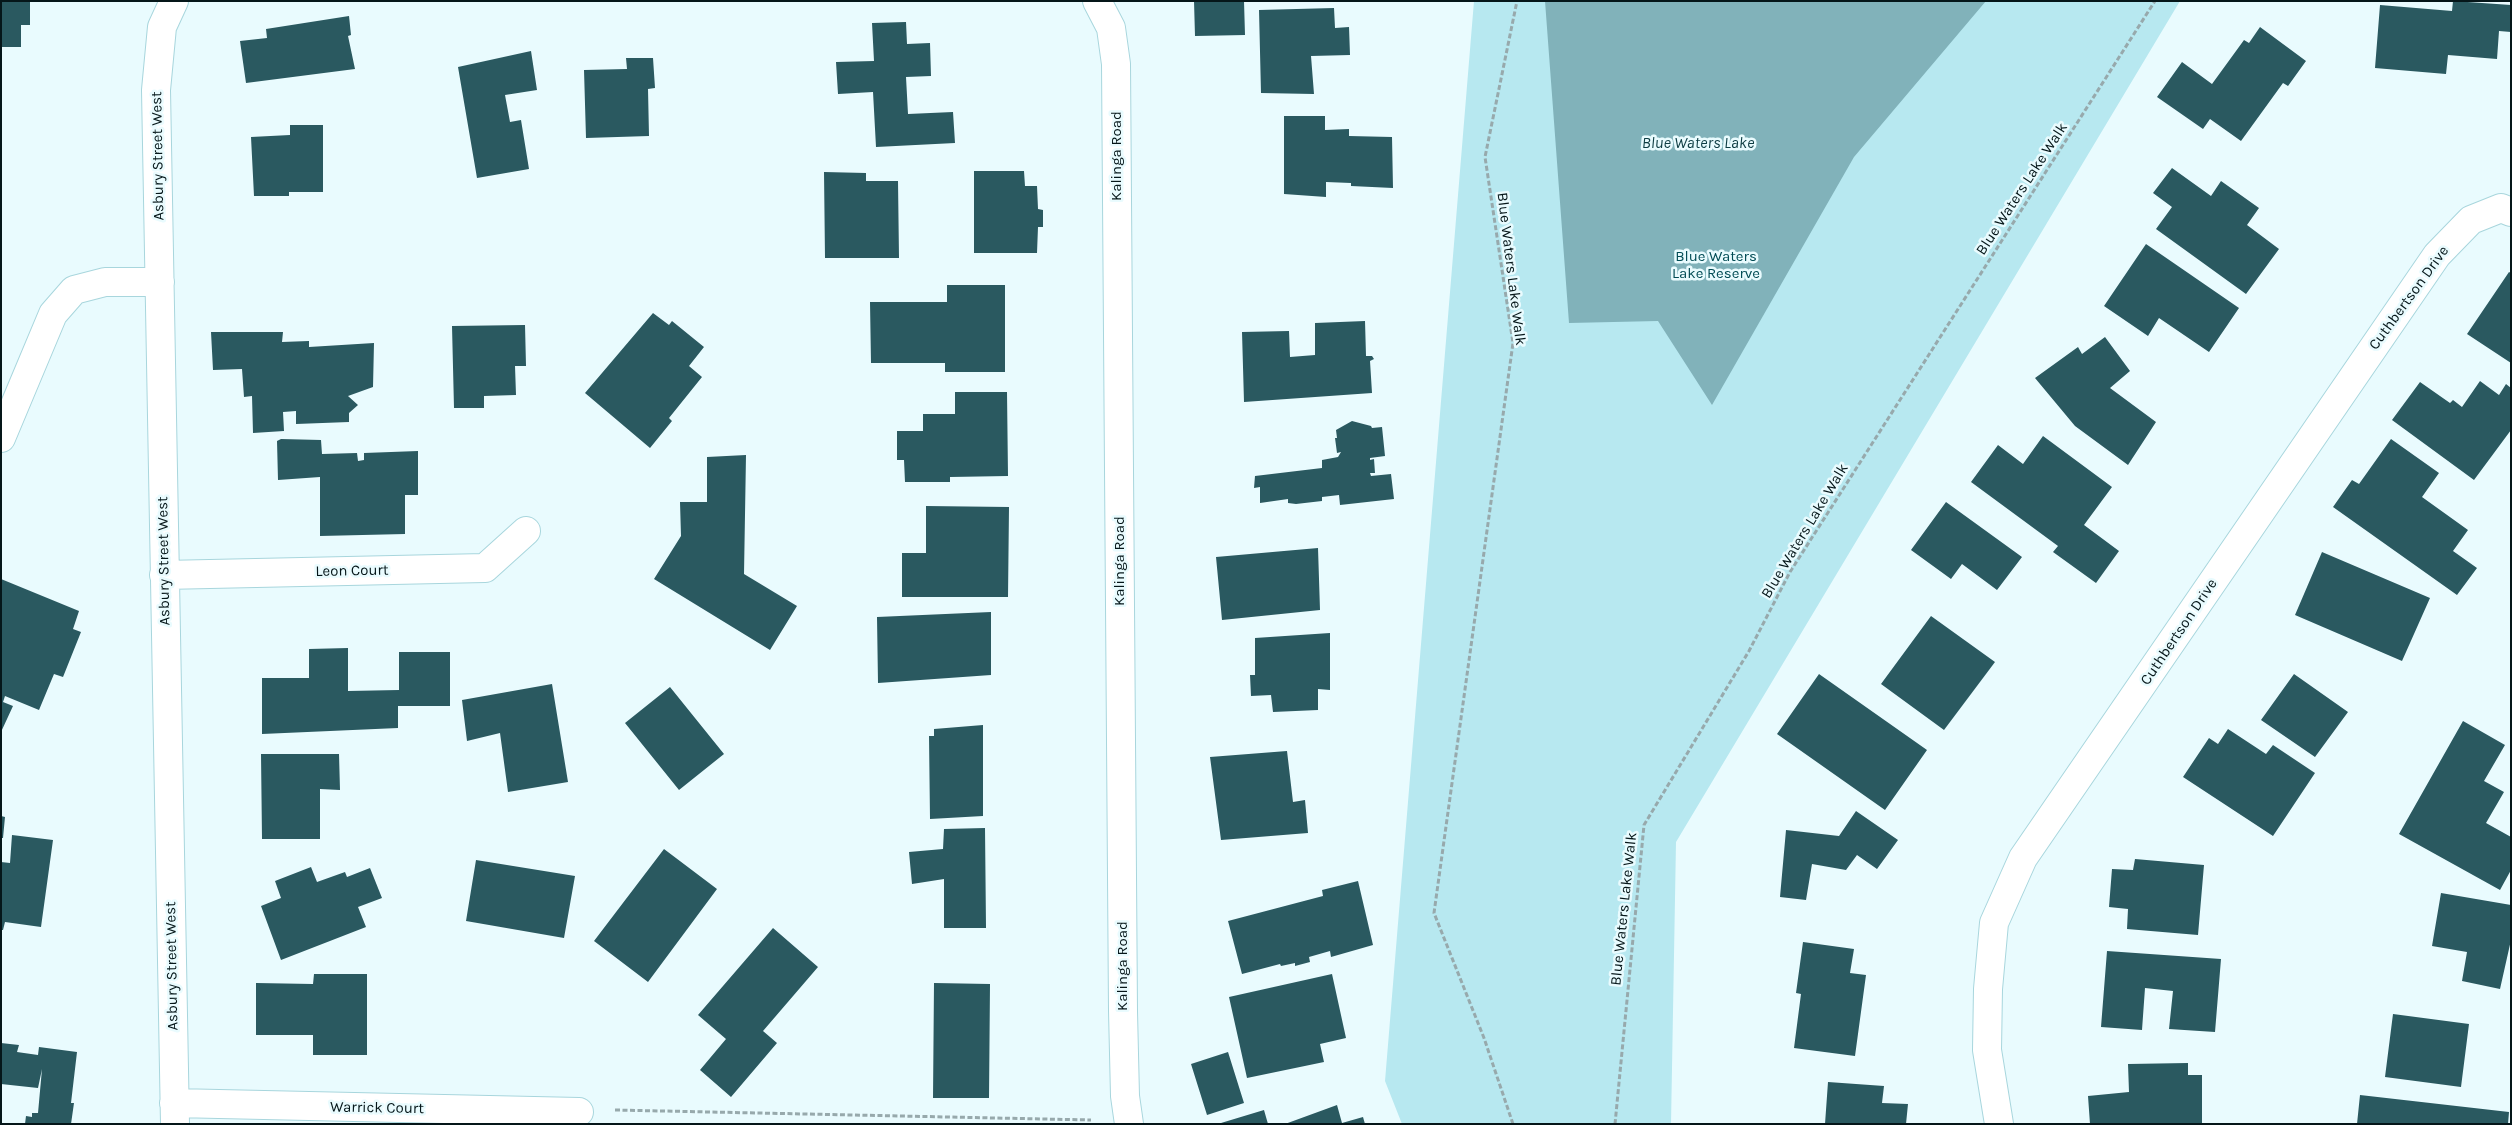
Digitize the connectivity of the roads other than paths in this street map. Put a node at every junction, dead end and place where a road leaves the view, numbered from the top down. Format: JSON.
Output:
{"nodes":[{"id":1,"x":174,"y":1,"type":"edge"},
{"id":2,"x":1097,"y":1,"type":"edge"},
{"id":3,"x":2511,"y":212,"type":"edge"},
{"id":4,"x":160,"y":282,"type":"junction"},
{"id":5,"x":1,"y":438,"type":"edge"},
{"id":6,"x":526,"y":531,"type":"dead end"},
{"id":7,"x":164,"y":574,"type":"junction"},
{"id":8,"x":579,"y":1112,"type":"road end"},
{"id":9,"x":175,"y":1113,"type":"edge"},
{"id":10,"x":1129,"y":1123,"type":"edge"},
{"id":11,"x":1999,"y":1124,"type":"edge"}],
"edges":[{"from":1,"to":4,"type":"street","name":"Asbury Street West"},
{"from":2,"to":10,"type":"street","name":"Kalinga Road"},
{"from":3,"to":11,"type":"street","name":"Cuthbertson Drive"},
{"from":4,"to":5,"type":"street"},
{"from":4,"to":7,"type":"street","name":"Asbury Street West"},
{"from":6,"to":7,"type":"street","name":"Leon Court"},
{"from":7,"to":9,"type":"street","name":"Asbury Street West"},
{"from":8,"to":9,"type":"street","name":"Warrick Court"}]}
